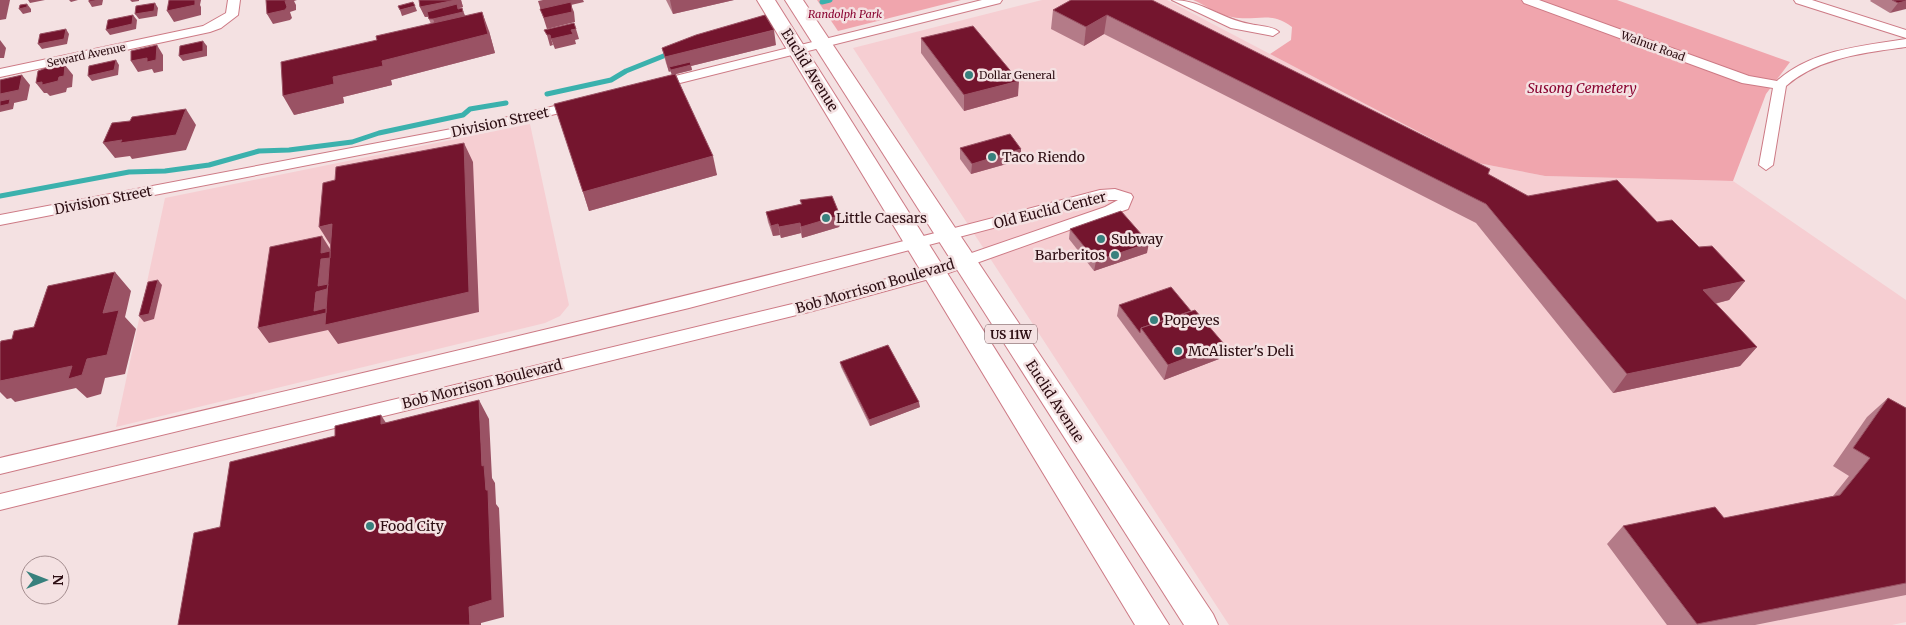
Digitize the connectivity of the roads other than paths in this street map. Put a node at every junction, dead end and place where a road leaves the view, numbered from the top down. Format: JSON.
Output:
{"nodes":[{"id":1,"x":234,"y":0,"type":"edge"},
{"id":2,"x":766,"y":0,"type":"edge"},
{"id":3,"x":794,"y":0,"type":"edge"},
{"id":4,"x":996,"y":0,"type":"edge"},
{"id":5,"x":1178,"y":0,"type":"edge"},
{"id":6,"x":1528,"y":0,"type":"edge"},
{"id":7,"x":1800,"y":0,"type":"edge"},
{"id":8,"x":1272,"y":32,"type":"dead end"},
{"id":9,"x":1906,"y":34,"type":"edge"},
{"id":10,"x":822,"y":43,"type":"junction"},
{"id":11,"x":1906,"y":43,"type":"edge"},
{"id":12,"x":797,"y":49,"type":"junction"},
{"id":13,"x":0,"y":73,"type":"edge"},
{"id":14,"x":1780,"y":85,"type":"junction"},
{"id":15,"x":641,"y":89,"type":"edge"},
{"id":16,"x":593,"y":101,"type":"edge"},
{"id":17,"x":1766,"y":165,"type":"dead end"},
{"id":18,"x":0,"y":220,"type":"edge"},
{"id":19,"x":946,"y":237,"type":"junction"},
{"id":20,"x":917,"y":244,"type":"junction"},
{"id":21,"x":963,"y":261,"type":"junction"},
{"id":22,"x":934,"y":272,"type":"junction"},
{"id":23,"x":0,"y":466,"type":"edge"},
{"id":24,"x":0,"y":502,"type":"edge"},
{"id":25,"x":1153,"y":625,"type":"edge"},
{"id":26,"x":1202,"y":625,"type":"edge"}],
"edges":[{"from":1,"to":13,"type":"street","name":"Seward Avenue"},
{"from":2,"to":12,"type":"main road","name":"Euclid Avenue","number":"US 11W"},
{"from":3,"to":10,"type":"main road","name":"Euclid Avenue","number":"US 11W"},
{"from":4,"to":10,"type":"street"},
{"from":5,"to":8,"type":"street"},
{"from":6,"to":14,"type":"street","name":"Walnut Road"},
{"from":7,"to":9,"type":"street"},
{"from":10,"to":12,"type":"street"},
{"from":10,"to":19,"type":"main road","name":"Euclid Avenue","number":"US 11W"},
{"from":11,"to":14,"type":"street"},
{"from":12,"to":15,"type":"street"},
{"from":12,"to":20,"type":"main road","name":"Euclid Avenue","number":"US 11W"},
{"from":14,"to":17,"type":"street"},
{"from":16,"to":18,"type":"street","name":"Division Street"},
{"from":19,"to":20,"type":"street","name":"Bob Morrison Boulevard"},
{"from":19,"to":21,"type":"main road","name":"Euclid Avenue","number":"US 11W"},
{"from":19,"to":21,"type":"street","name":"Old Euclid Center"},
{"from":20,"to":22,"type":"main road","name":"Euclid Avenue","number":"US 11W"},
{"from":20,"to":23,"type":"street","name":"Bob Morrison Boulevard"},
{"from":21,"to":22,"type":"street","name":"Bob Morrison Boulevard"},
{"from":21,"to":26,"type":"main road","name":"Euclid Avenue","number":"US 11W"},
{"from":22,"to":24,"type":"street","name":"Bob Morrison Boulevard"},
{"from":22,"to":25,"type":"main road","name":"Euclid Avenue","number":"US 11W"}]}
